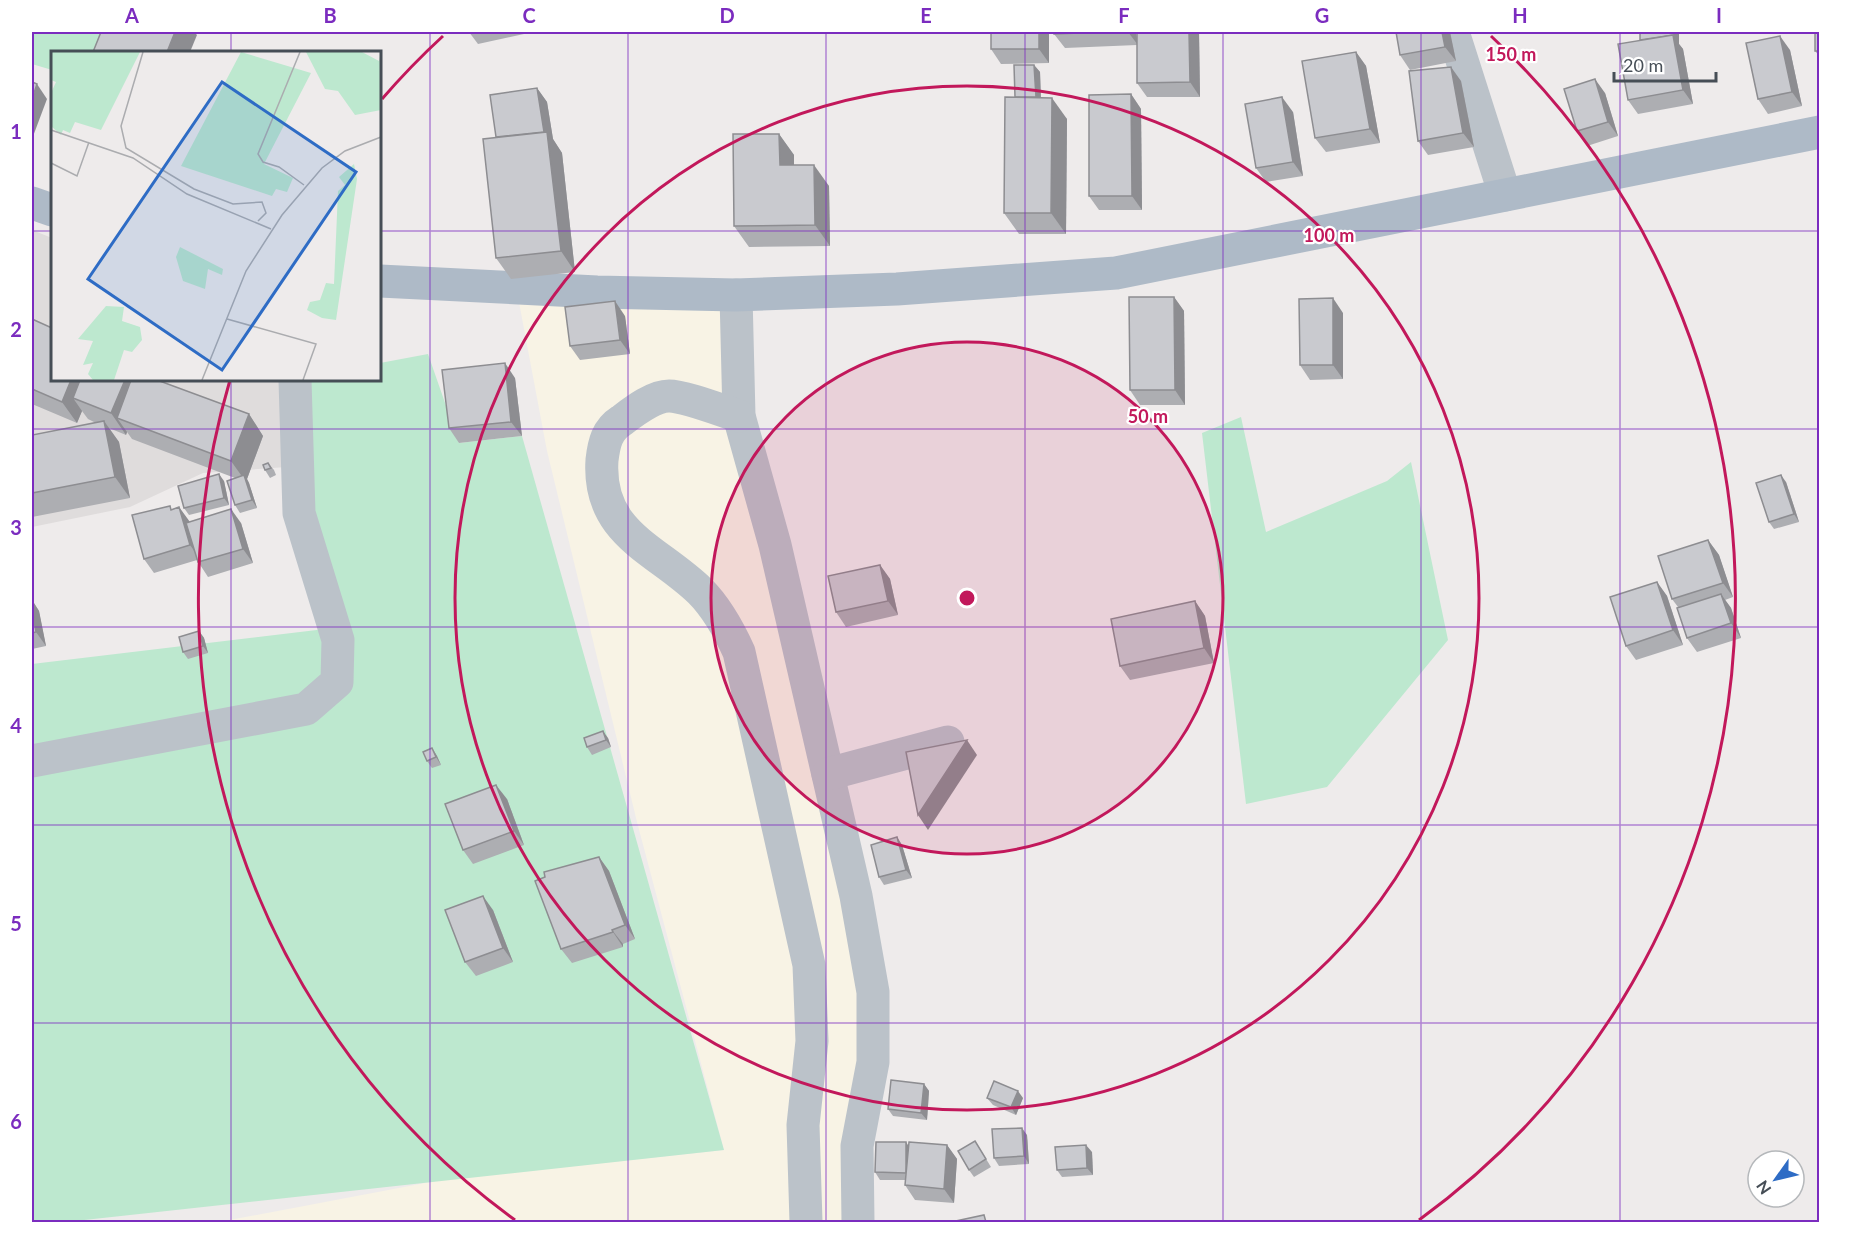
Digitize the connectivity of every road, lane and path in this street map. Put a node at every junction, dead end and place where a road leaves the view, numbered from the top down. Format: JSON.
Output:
{"nodes":[{"id":1,"x":1453,"y":32,"type":"edge"},
{"id":2,"x":1820,"y":132,"type":"edge"},
{"id":3,"x":1505,"y":195,"type":"junction"},
{"id":4,"x":32,"y":203,"type":"edge"},
{"id":5,"x":51,"y":210,"type":"edge"},
{"id":6,"x":381,"y":281,"type":"edge"},
{"id":7,"x":736,"y":295,"type":"junction"},
{"id":8,"x":295,"y":381,"type":"edge"},
{"id":9,"x":739,"y":416,"type":"junction"},
{"id":10,"x":948,"y":742,"type":"edge"},
{"id":11,"x":32,"y":761,"type":"edge"},
{"id":12,"x":828,"y":774,"type":"junction"},
{"id":13,"x":806,"y":1222,"type":"edge"},
{"id":14,"x":858,"y":1222,"type":"edge"}],
"edges":[{"from":1,"to":3,"type":"street"},
{"from":2,"to":3,"type":"main road"},
{"from":3,"to":7,"type":"main road"},
{"from":4,"to":5,"type":"main road"},
{"from":6,"to":7,"type":"main road"},
{"from":7,"to":9,"type":"street"},
{"from":8,"to":11,"type":"street"},
{"from":9,"to":12,"type":"street"},
{"from":9,"to":13,"type":"street"},
{"from":10,"to":12,"type":"street"},
{"from":12,"to":14,"type":"street"}]}
